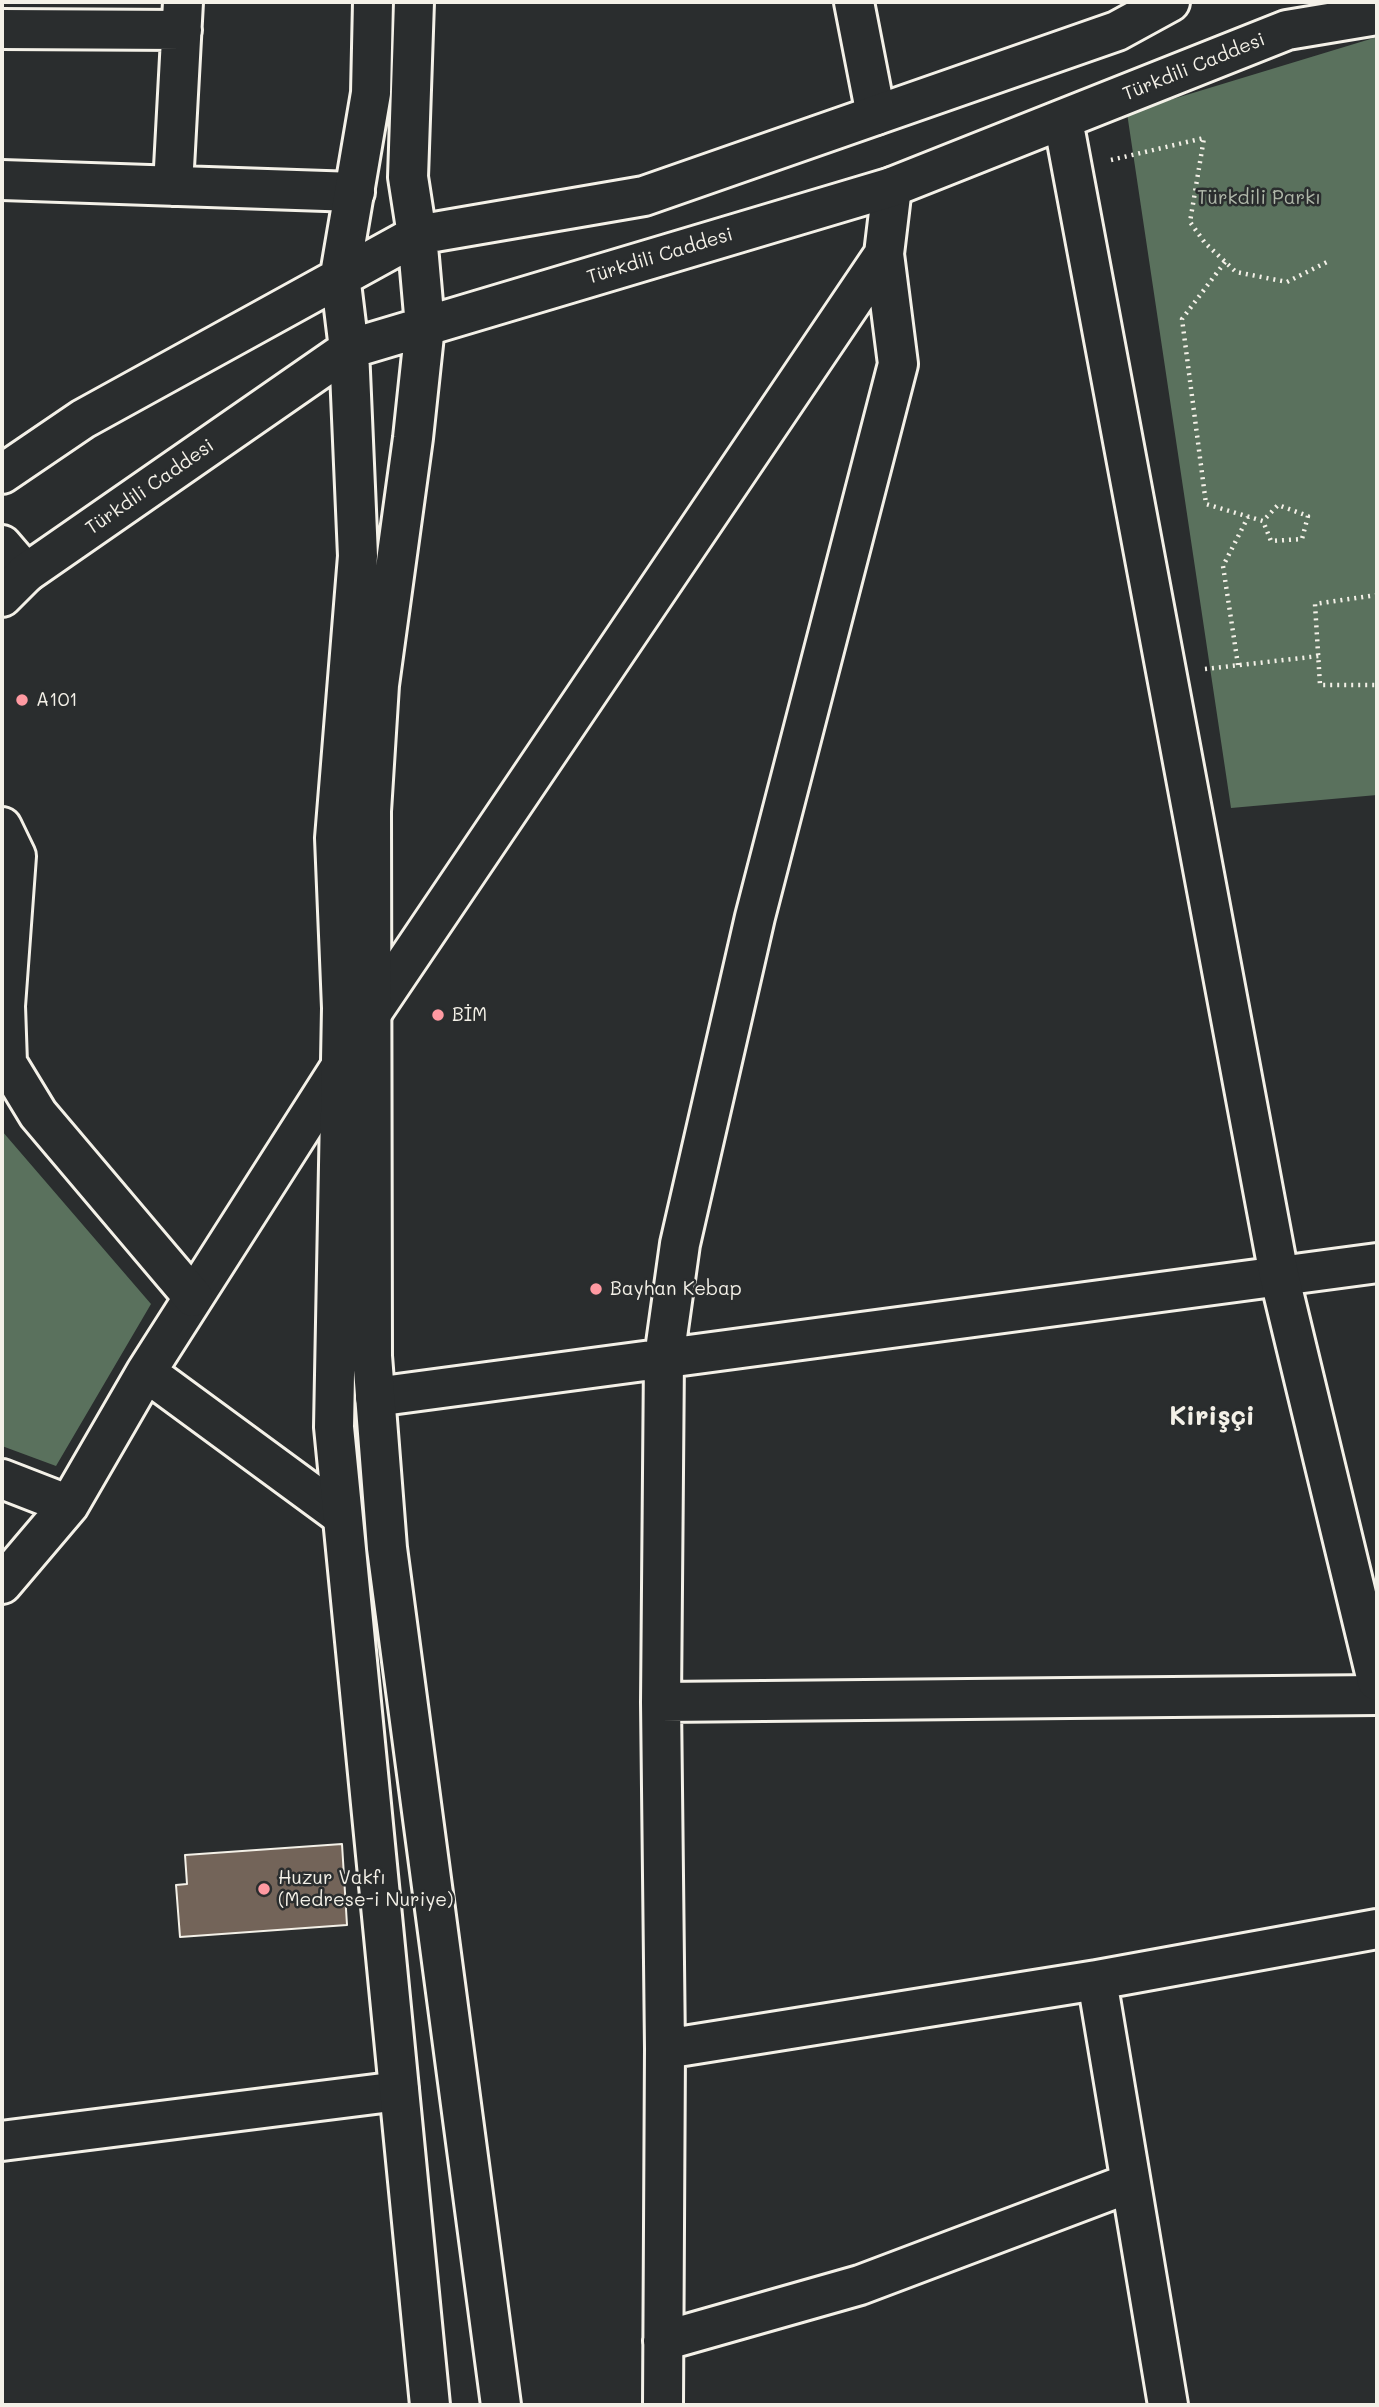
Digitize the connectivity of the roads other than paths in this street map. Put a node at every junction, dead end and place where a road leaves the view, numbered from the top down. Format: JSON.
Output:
{"nodes":[{"id":1,"x":373,"y":2,"type":"edge"},
{"id":2,"x":414,"y":2,"type":"edge"},
{"id":3,"x":854,"y":2,"type":"edge"},
{"id":4,"x":1170,"y":2,"type":"edge"},
{"id":5,"x":1363,"y":11,"type":"edge"},
{"id":6,"x":183,"y":16,"type":"edge"},
{"id":7,"x":2,"y":29,"type":"edge"},
{"id":8,"x":877,"y":115,"type":"junction"},
{"id":9,"x":1063,"y":120,"type":"junction"},
{"id":10,"x":2,"y":180,"type":"edge"},
{"id":11,"x":173,"y":186,"type":"junction"},
{"id":12,"x":892,"y":187,"type":"junction"},
{"id":13,"x":355,"y":192,"type":"junction"},
{"id":14,"x":417,"y":235,"type":"junction"},
{"id":15,"x":884,"y":254,"type":"junction"},
{"id":16,"x":340,"y":275,"type":"junction"},
{"id":17,"x":425,"y":326,"type":"junction"},
{"id":18,"x":349,"y":349,"type":"junction"},
{"id":19,"x":2,"y":474,"type":"edge"},
{"id":20,"x":10,"y":572,"type":"edge"},
{"id":21,"x":2,"y":827,"type":"edge"},
{"id":22,"x":373,"y":1011,"type":"junction"},
{"id":23,"x":341,"y":1066,"type":"junction"},
{"id":24,"x":1377,"y":1264,"type":"edge"},
{"id":25,"x":1279,"y":1275,"type":"junction"},
{"id":26,"x":194,"y":1297,"type":"junction"},
{"id":27,"x":664,"y":1358,"type":"junction"},
{"id":28,"x":146,"y":1372,"type":"junction"},
{"id":29,"x":375,"y":1397,"type":"junction"},
{"id":30,"x":2,"y":1479,"type":"edge"},
{"id":31,"x":69,"y":1505,"type":"junction"},
{"id":32,"x":342,"y":1516,"type":"junction"},
{"id":33,"x":2,"y":1584,"type":"edge"},
{"id":34,"x":1371,"y":1636,"type":"edge"},
{"id":35,"x":1377,"y":1681,"type":"edge"},
{"id":36,"x":1377,"y":1695,"type":"edge"},
{"id":37,"x":661,"y":1702,"type":"junction"},
{"id":38,"x":1377,"y":1929,"type":"edge"},
{"id":39,"x":1097,"y":1980,"type":"junction"},
{"id":40,"x":665,"y":2049,"type":"junction"},
{"id":41,"x":399,"y":2091,"type":"junction"},
{"id":42,"x":2,"y":2141,"type":"edge"},
{"id":43,"x":1130,"y":2183,"type":"junction"},
{"id":44,"x":663,"y":2342,"type":"junction"},
{"id":45,"x":430,"y":2405,"type":"edge"},
{"id":46,"x":501,"y":2405,"type":"edge"},
{"id":47,"x":663,"y":2405,"type":"edge"},
{"id":48,"x":1168,"y":2405,"type":"edge"}],
"edges":[{"from":1,"to":13,"type":"street"},
{"from":2,"to":14,"type":"street"},
{"from":3,"to":8,"type":"street"},
{"from":4,"to":8,"type":"street"},
{"from":5,"to":9,"type":"street","name":"Türkdili Caddesi"},
{"from":6,"to":7,"type":"street"},
{"from":6,"to":11,"type":"street"},
{"from":8,"to":14,"type":"street"},
{"from":9,"to":12,"type":"street","name":"Türkdili Caddesi"},
{"from":9,"to":25,"type":"street"},
{"from":10,"to":11,"type":"street"},
{"from":11,"to":13,"type":"street"},
{"from":12,"to":15,"type":"street"},
{"from":12,"to":17,"type":"street","name":"Türkdili Caddesi"},
{"from":13,"to":16,"type":"street"},
{"from":14,"to":16,"type":"street"},
{"from":14,"to":17,"type":"street"},
{"from":15,"to":22,"type":"street"},
{"from":15,"to":27,"type":"street"},
{"from":16,"to":18,"type":"street"},
{"from":16,"to":19,"type":"street"},
{"from":17,"to":18,"type":"street","name":"Türkdili Caddesi"},
{"from":17,"to":22,"type":"street"},
{"from":18,"to":20,"type":"street","name":"Türkdili Caddesi"},
{"from":18,"to":23,"type":"street"},
{"from":21,"to":26,"type":"street"},
{"from":22,"to":29,"type":"street"},
{"from":23,"to":26,"type":"street"},
{"from":23,"to":32,"type":"street"},
{"from":24,"to":25,"type":"street"},
{"from":25,"to":27,"type":"street"},
{"from":25,"to":34,"type":"street"},
{"from":26,"to":28,"type":"street"},
{"from":27,"to":29,"type":"street"},
{"from":27,"to":37,"type":"street"},
{"from":28,"to":31,"type":"street"},
{"from":28,"to":32,"type":"street"},
{"from":29,"to":46,"type":"street"},
{"from":30,"to":31,"type":"street"},
{"from":31,"to":33,"type":"street"},
{"from":32,"to":41,"type":"street"},
{"from":34,"to":35,"type":"street"},
{"from":36,"to":37,"type":"street"},
{"from":37,"to":40,"type":"street"},
{"from":38,"to":39,"type":"street"},
{"from":39,"to":40,"type":"street"},
{"from":39,"to":43,"type":"street"},
{"from":40,"to":44,"type":"street"},
{"from":41,"to":42,"type":"street"},
{"from":41,"to":45,"type":"street"},
{"from":43,"to":44,"type":"street"},
{"from":43,"to":48,"type":"street"},
{"from":44,"to":47,"type":"street"}]}
